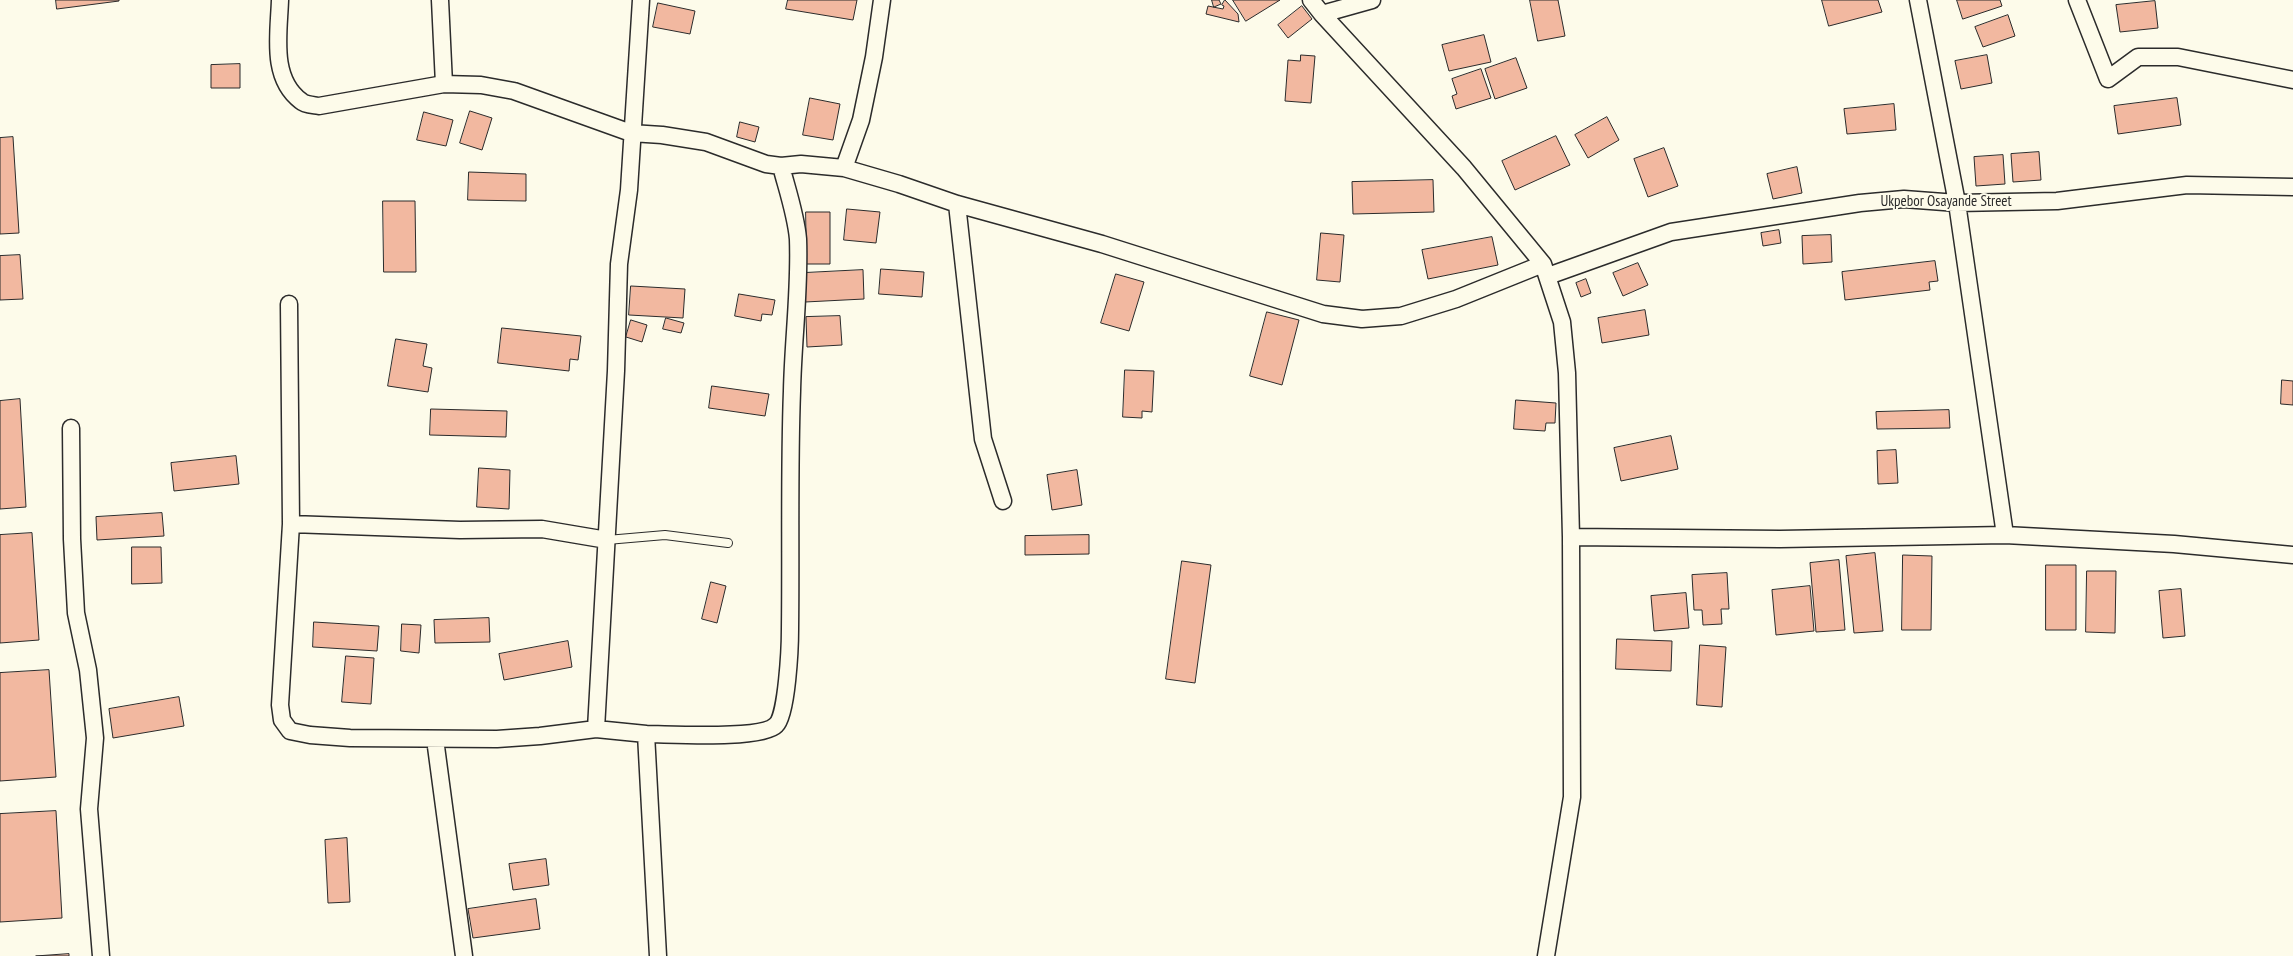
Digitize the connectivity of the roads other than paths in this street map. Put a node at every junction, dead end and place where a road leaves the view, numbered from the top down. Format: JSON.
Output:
{"nodes":[{"id":1,"x":280,"y":0,"type":"edge"},
{"id":2,"x":440,"y":0,"type":"edge"},
{"id":3,"x":641,"y":0,"type":"edge"},
{"id":4,"x":882,"y":0,"type":"edge"},
{"id":5,"x":1311,"y":0,"type":"edge"},
{"id":6,"x":1372,"y":0,"type":"edge"},
{"id":7,"x":1918,"y":0,"type":"edge"},
{"id":8,"x":2077,"y":0,"type":"edge"},
{"id":9,"x":1322,"y":14,"type":"junction"},
{"id":10,"x":2293,"y":80,"type":"edge"},
{"id":11,"x":444,"y":84,"type":"junction"},
{"id":12,"x":631,"y":133,"type":"junction"},
{"id":13,"x":781,"y":166,"type":"junction"},
{"id":14,"x":844,"y":168,"type":"junction"},
{"id":15,"x":2293,"y":186,"type":"edge"},
{"id":16,"x":1957,"y":203,"type":"junction"},
{"id":17,"x":957,"y":204,"type":"junction"},
{"id":18,"x":1546,"y":270,"type":"junction"},
{"id":19,"x":289,"y":304,"type":"dead end"},
{"id":20,"x":71,"y":428,"type":"dead end"},
{"id":21,"x":1003,"y":501,"type":"dead end"},
{"id":22,"x":291,"y":524,"type":"junction"},
{"id":23,"x":2005,"y":535,"type":"junction"},
{"id":24,"x":1571,"y":537,"type":"junction"},
{"id":25,"x":607,"y":540,"type":"junction"},
{"id":26,"x":728,"y":543,"type":"dead end"},
{"id":27,"x":2293,"y":555,"type":"edge"},
{"id":28,"x":596,"y":729,"type":"junction"},
{"id":29,"x":646,"y":734,"type":"junction"},
{"id":30,"x":435,"y":739,"type":"junction"},
{"id":31,"x":101,"y":956,"type":"edge"},
{"id":32,"x":464,"y":956,"type":"edge"},
{"id":33,"x":658,"y":956,"type":"edge"},
{"id":34,"x":1546,"y":956,"type":"edge"}],
"edges":[{"from":1,"to":11,"type":"street","name":"Ukpebor Osayande Street"},
{"from":2,"to":11,"type":"street"},
{"from":3,"to":12,"type":"street"},
{"from":4,"to":14,"type":"street"},
{"from":5,"to":9,"type":"street"},
{"from":6,"to":9,"type":"street"},
{"from":7,"to":16,"type":"street"},
{"from":8,"to":10,"type":"street"},
{"from":9,"to":18,"type":"street"},
{"from":11,"to":12,"type":"street","name":"Ukpebor Osayande Street"},
{"from":12,"to":13,"type":"street","name":"Ukpebor Osayande Street"},
{"from":12,"to":25,"type":"street"},
{"from":13,"to":14,"type":"street","name":"Ukpebor Osayande Street"},
{"from":13,"to":29,"type":"street"},
{"from":14,"to":17,"type":"street","name":"Ukpebor Osayande Street"},
{"from":15,"to":16,"type":"street","name":"Ukpebor Osayande Street"},
{"from":16,"to":18,"type":"street","name":"Ukpebor Osayande Street"},
{"from":16,"to":23,"type":"street"},
{"from":17,"to":18,"type":"street","name":"Ukpebor Osayande Street"},
{"from":17,"to":21,"type":"street"},
{"from":18,"to":24,"type":"street"},
{"from":19,"to":22,"type":"street"},
{"from":20,"to":31,"type":"street"},
{"from":22,"to":25,"type":"street"},
{"from":22,"to":30,"type":"street"},
{"from":23,"to":24,"type":"street"},
{"from":23,"to":27,"type":"street"},
{"from":24,"to":34,"type":"street"},
{"from":25,"to":26,"type":"lane"},
{"from":25,"to":28,"type":"street"},
{"from":28,"to":29,"type":"street"},
{"from":28,"to":30,"type":"street"},
{"from":29,"to":33,"type":"street"},
{"from":30,"to":32,"type":"street"}]}
